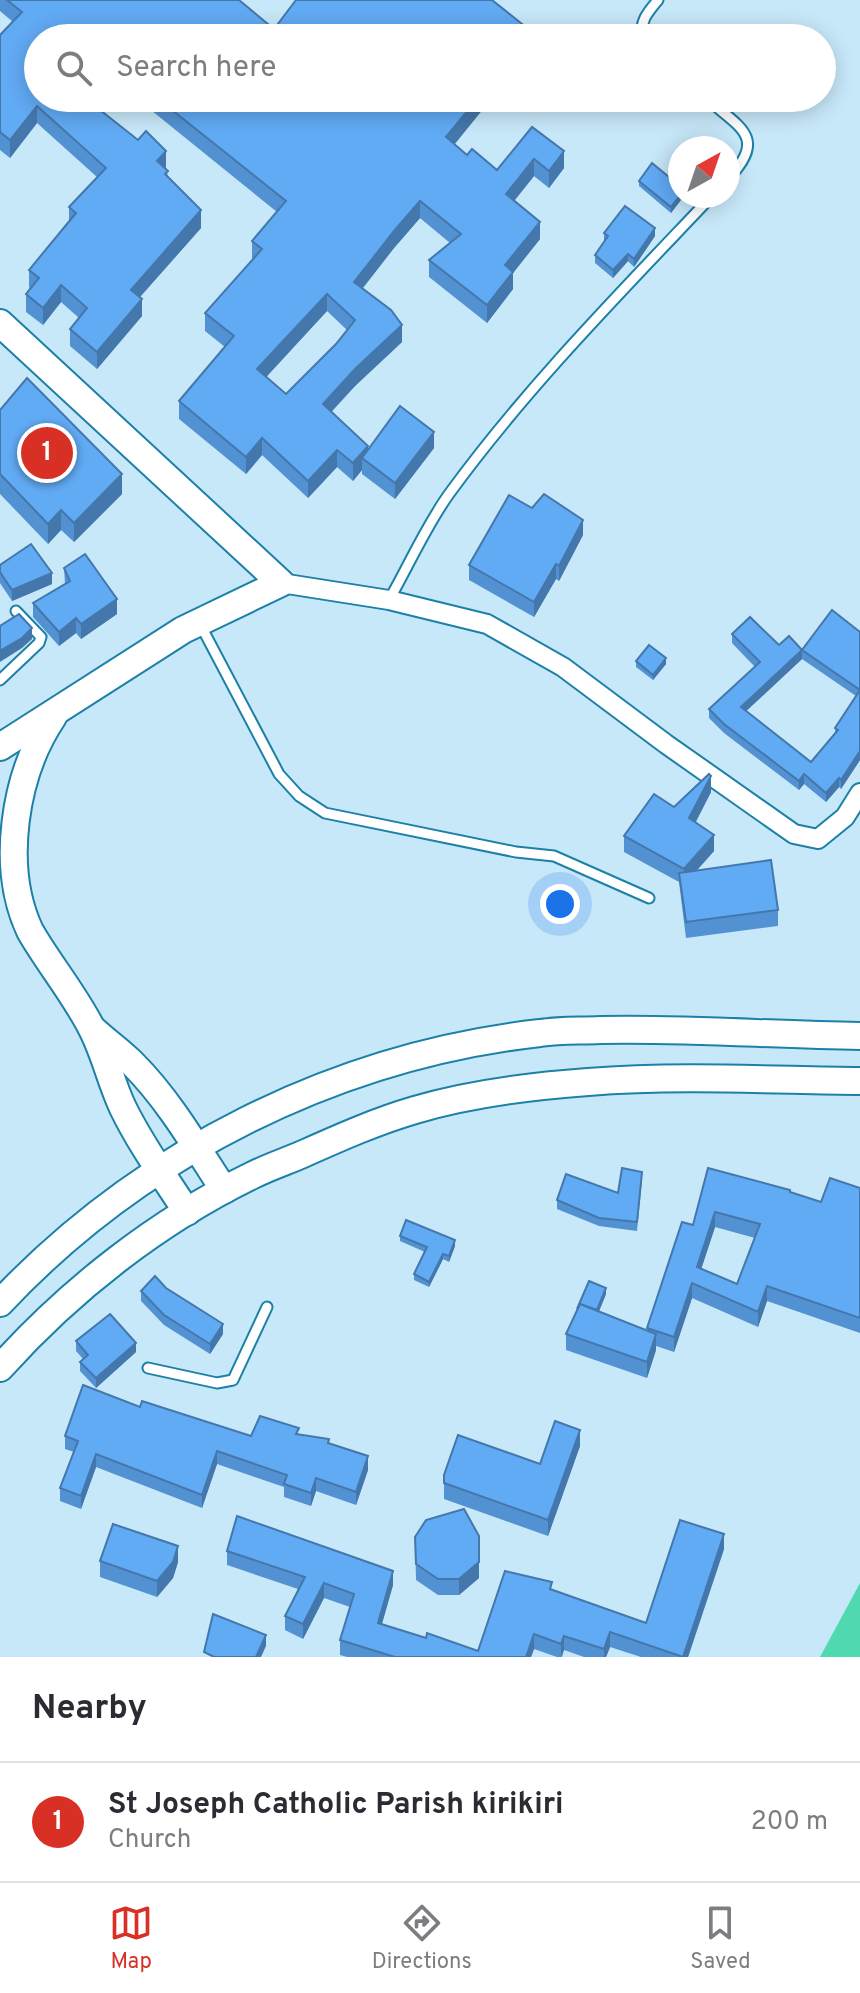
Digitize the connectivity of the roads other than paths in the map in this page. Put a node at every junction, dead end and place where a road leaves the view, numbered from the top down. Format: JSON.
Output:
{"nodes":[{"id":1,"x":658,"y":0,"type":"edge"},
{"id":2,"x":642,"y":24,"type":"edge"},
{"id":3,"x":722,"y":112,"type":"edge"},
{"id":4,"x":740,"y":166,"type":"edge"},
{"id":5,"x":701,"y":208,"type":"edge"},
{"id":6,"x":0,"y":323,"type":"edge"},
{"id":7,"x":281,"y":583,"type":"junction"},
{"id":8,"x":389,"y":600,"type":"junction"},
{"id":9,"x":16,"y":611,"type":"dead end"},
{"id":10,"x":199,"y":623,"type":"junction"},
{"id":11,"x":0,"y":680,"type":"edge"},
{"id":12,"x":60,"y":706,"type":"junction"},
{"id":13,"x":0,"y":747,"type":"edge"},
{"id":14,"x":860,"y":793,"type":"edge"},
{"id":15,"x":649,"y":898,"type":"dead end"},
{"id":16,"x":0,"y":903,"type":"edge"},
{"id":17,"x":29,"y":929,"type":"junction"},
{"id":18,"x":92,"y":1029,"type":"junction"},
{"id":19,"x":858,"y":1036,"type":"edge"},
{"id":20,"x":858,"y":1081,"type":"edge"},
{"id":21,"x":198,"y":1149,"type":"junction"},
{"id":22,"x":160,"y":1170,"type":"junction"},
{"id":23,"x":224,"y":1190,"type":"junction"},
{"id":24,"x":187,"y":1212,"type":"junction"},
{"id":25,"x":0,"y":1303,"type":"edge"},
{"id":26,"x":267,"y":1307,"type":"dead end"},
{"id":27,"x":0,"y":1368,"type":"edge"},
{"id":28,"x":148,"y":1368,"type":"dead end"}],
"edges":[{"from":1,"to":2,"type":"lane"},
{"from":3,"to":4,"type":"lane"},
{"from":5,"to":8,"type":"lane"},
{"from":6,"to":7,"type":"main road"},
{"from":7,"to":8,"type":"street"},
{"from":7,"to":10,"type":"main road"},
{"from":8,"to":14,"type":"street"},
{"from":9,"to":11,"type":"lane"},
{"from":10,"to":12,"type":"main road"},
{"from":10,"to":15,"type":"lane"},
{"from":12,"to":13,"type":"main road"},
{"from":12,"to":17,"type":"main road"},
{"from":16,"to":17,"type":"main road"},
{"from":17,"to":18,"type":"main road"},
{"from":18,"to":21,"type":"main road"},
{"from":18,"to":22,"type":"main road"},
{"from":19,"to":21,"type":"main road"},
{"from":20,"to":23,"type":"main road"},
{"from":21,"to":22,"type":"main road"},
{"from":21,"to":23,"type":"main road"},
{"from":22,"to":24,"type":"main road"},
{"from":22,"to":25,"type":"main road"},
{"from":23,"to":24,"type":"main road"},
{"from":24,"to":27,"type":"main road"},
{"from":26,"to":28,"type":"lane"}]}
